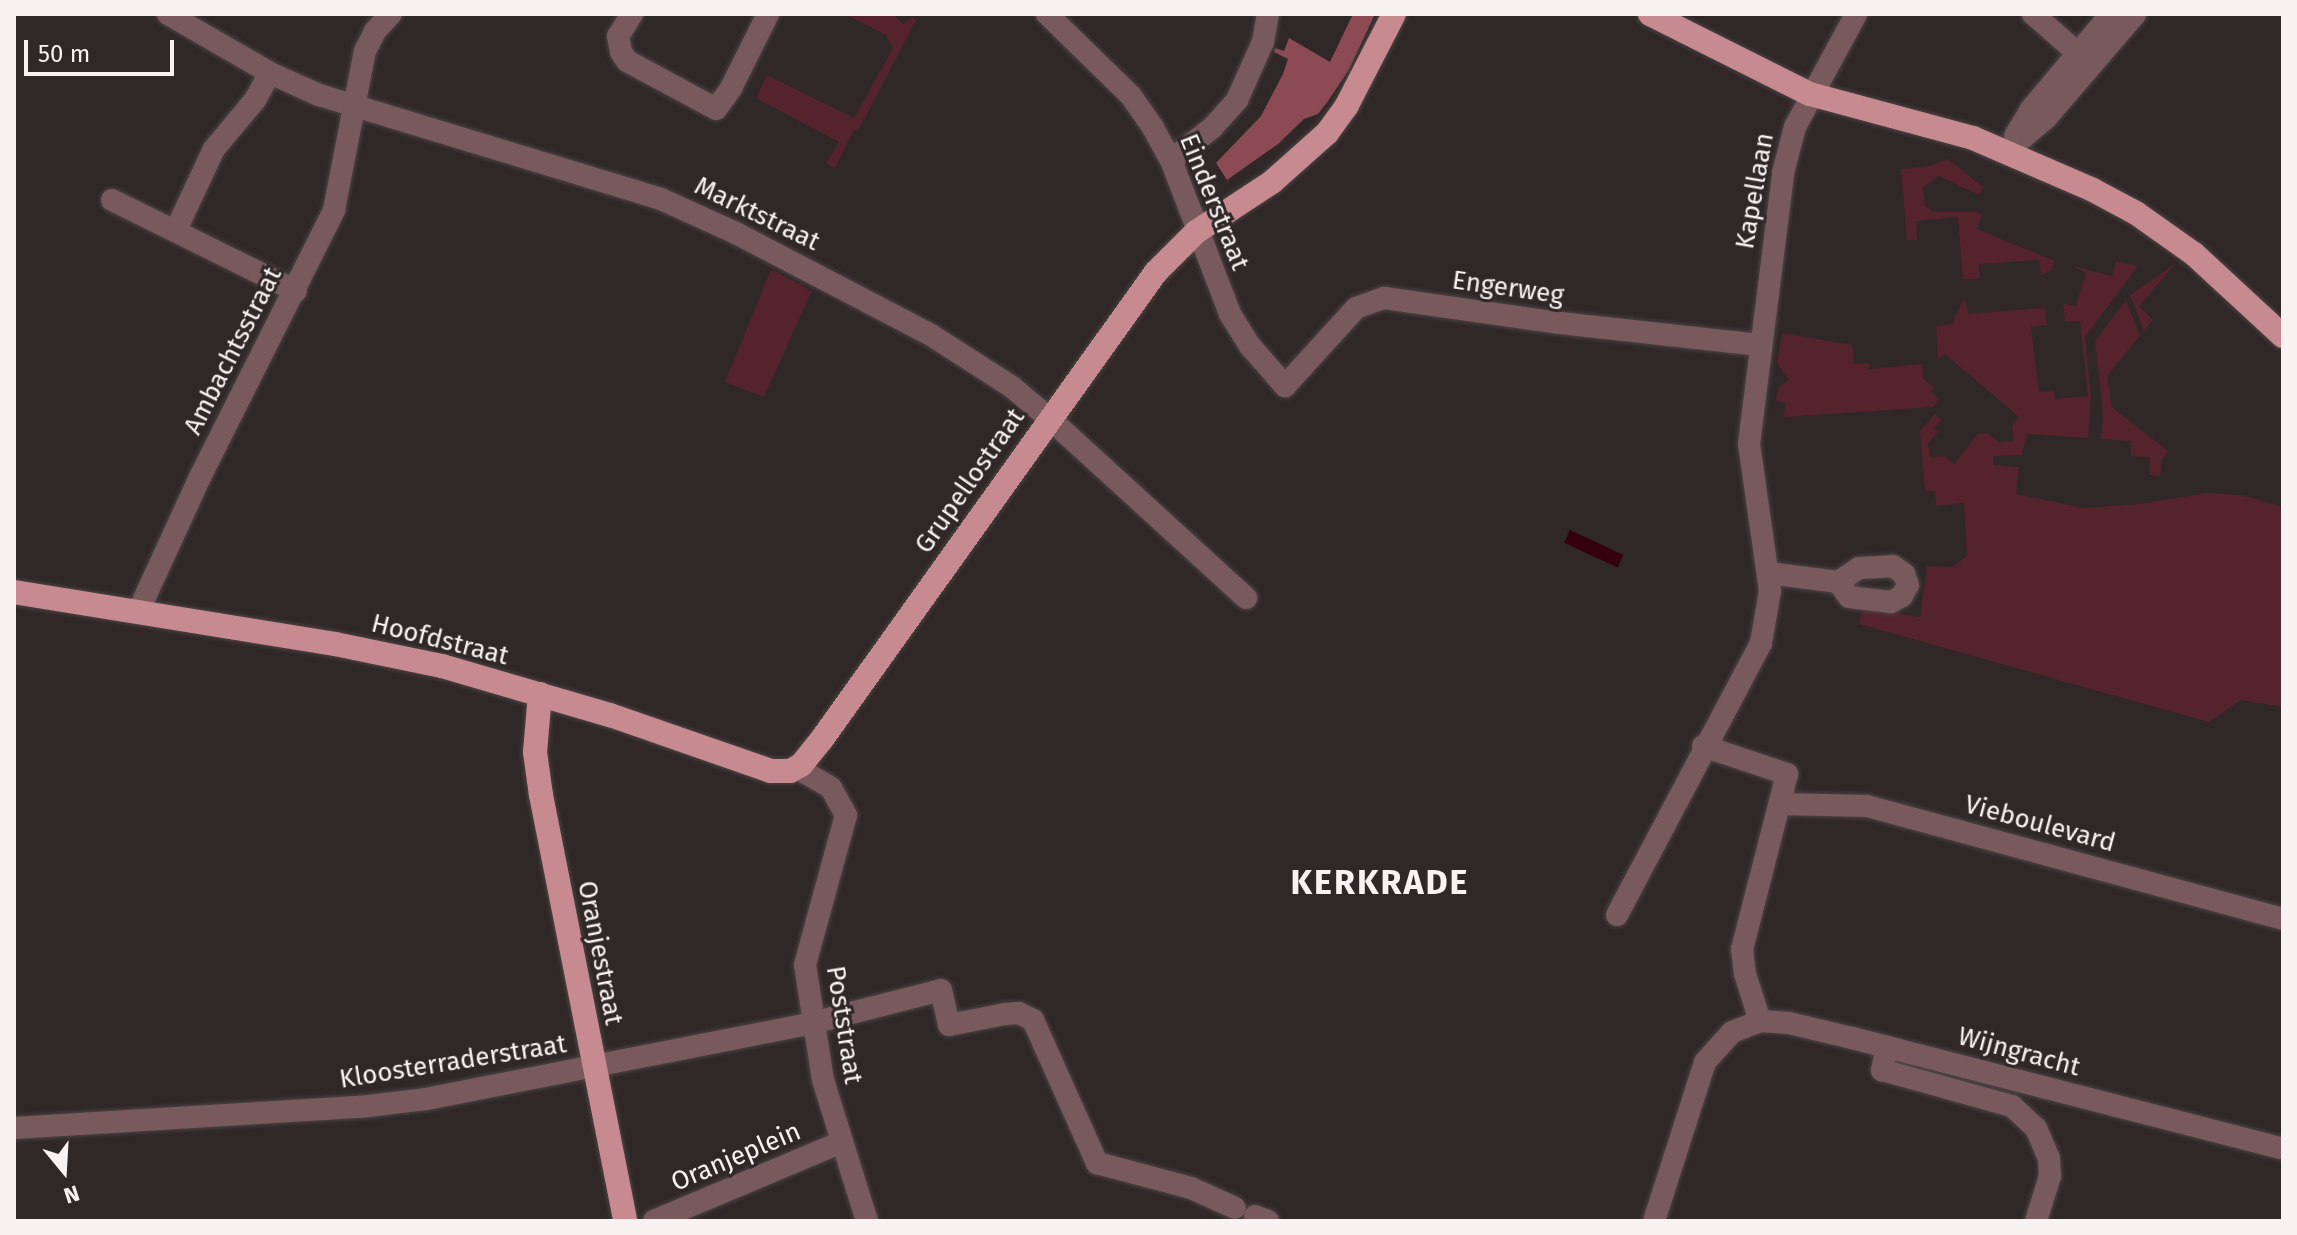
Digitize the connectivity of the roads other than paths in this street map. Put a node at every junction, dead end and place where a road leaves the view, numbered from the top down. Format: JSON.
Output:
{"nodes":[{"id":1,"x":168,"y":14,"type":"edge"},
{"id":2,"x":391,"y":14,"type":"edge"},
{"id":3,"x":632,"y":14,"type":"edge"},
{"id":4,"x":768,"y":14,"type":"edge"},
{"id":5,"x":1047,"y":14,"type":"edge"},
{"id":6,"x":1268,"y":14,"type":"edge"},
{"id":7,"x":1394,"y":14,"type":"edge"},
{"id":8,"x":1650,"y":14,"type":"edge"},
{"id":9,"x":1856,"y":14,"type":"edge"},
{"id":10,"x":2033,"y":14,"type":"edge"},
{"id":11,"x":2111,"y":14,"type":"edge"},
{"id":12,"x":2135,"y":14,"type":"edge"},
{"id":13,"x":2084,"y":59,"type":"junction"},
{"id":14,"x":270,"y":73,"type":"junction"},
{"id":15,"x":1810,"y":94,"type":"junction"},
{"id":16,"x":355,"y":108,"type":"junction"},
{"id":17,"x":2007,"y":151,"type":"junction"},
{"id":18,"x":1171,"y":160,"type":"junction"},
{"id":19,"x":112,"y":200,"type":"dead end"},
{"id":20,"x":176,"y":230,"type":"junction"},
{"id":21,"x":1196,"y":232,"type":"junction"},
{"id":22,"x":296,"y":291,"type":"junction"},
{"id":23,"x":2283,"y":336,"type":"edge"},
{"id":24,"x":1760,"y":345,"type":"junction"},
{"id":25,"x":1285,"y":386,"type":"joint"},
{"id":26,"x":1049,"y":418,"type":"junction"},
{"id":27,"x":1768,"y":573,"type":"junction"},
{"id":28,"x":1838,"y":582,"type":"dead end"},
{"id":29,"x":14,"y":592,"type":"edge"},
{"id":30,"x":1246,"y":598,"type":"dead end"},
{"id":31,"x":138,"y":612,"type":"junction"},
{"id":32,"x":540,"y":694,"type":"junction"},
{"id":33,"x":1703,"y":746,"type":"junction"},
{"id":34,"x":797,"y":768,"type":"junction"},
{"id":35,"x":836,"y":792,"type":"joint"},
{"id":36,"x":1780,"y":804,"type":"junction"},
{"id":37,"x":1617,"y":915,"type":"dead end"},
{"id":38,"x":2283,"y":919,"type":"edge"},
{"id":39,"x":1754,"y":1022,"type":"junction"},
{"id":40,"x":812,"y":1023,"type":"junction"},
{"id":41,"x":1887,"y":1047,"type":"junction"},
{"id":42,"x":594,"y":1069,"type":"junction"},
{"id":43,"x":14,"y":1128,"type":"edge"},
{"id":44,"x":840,"y":1143,"type":"junction"},
{"id":45,"x":2280,"y":1150,"type":"edge"},
{"id":46,"x":1252,"y":1215,"type":"edge"},
{"id":47,"x":625,"y":1221,"type":"edge"},
{"id":48,"x":654,"y":1221,"type":"edge"},
{"id":49,"x":867,"y":1221,"type":"edge"},
{"id":50,"x":1654,"y":1221,"type":"edge"},
{"id":51,"x":2036,"y":1221,"type":"edge"}],
"edges":[{"from":1,"to":14,"type":"street","name":"Marktstraat"},
{"from":2,"to":16,"type":"street","name":"Ambachtsstraat"},
{"from":3,"to":4,"type":"street"},
{"from":5,"to":18,"type":"street","name":"Einderstraat"},
{"from":6,"to":18,"type":"street"},
{"from":7,"to":21,"type":"main road","name":"Grupellostraat"},
{"from":8,"to":15,"type":"main road"},
{"from":9,"to":15,"type":"street","name":"Kapellaan"},
{"from":10,"to":13,"type":"street"},
{"from":11,"to":13,"type":"street"},
{"from":12,"to":13,"type":"street"},
{"from":13,"to":17,"type":"street"},
{"from":14,"to":16,"type":"street","name":"Marktstraat"},
{"from":14,"to":20,"type":"street"},
{"from":15,"to":17,"type":"main road"},
{"from":15,"to":24,"type":"street","name":"Kapellaan"},
{"from":16,"to":22,"type":"street","name":"Ambachtsstraat"},
{"from":16,"to":26,"type":"street","name":"Marktstraat"},
{"from":17,"to":23,"type":"main road"},
{"from":18,"to":21,"type":"street","name":"Einderstraat"},
{"from":19,"to":20,"type":"street"},
{"from":20,"to":22,"type":"street"},
{"from":21,"to":25,"type":"street","name":"Einderstraat"},
{"from":21,"to":26,"type":"main road","name":"Grupellostraat"},
{"from":22,"to":31,"type":"street","name":"Ambachtsstraat"},
{"from":24,"to":25,"type":"street","name":"Engerweg"},
{"from":24,"to":27,"type":"street","name":"Kapellaan"},
{"from":26,"to":30,"type":"street","name":"Marktstraat"},
{"from":26,"to":34,"type":"main road","name":"Grupellostraat"},
{"from":27,"to":28,"type":"street"},
{"from":27,"to":33,"type":"street","name":"Kapellaan"},
{"from":29,"to":31,"type":"main road","name":"Hoofdstraat"},
{"from":31,"to":32,"type":"main road","name":"Hoofdstraat"},
{"from":32,"to":34,"type":"main road","name":"Hoofdstraat"},
{"from":32,"to":42,"type":"main road","name":"Oranjestraat"},
{"from":33,"to":36,"type":"street"},
{"from":33,"to":37,"type":"street","name":"Kapellaan"},
{"from":34,"to":35,"type":"street","name":"Hoofdstraat"},
{"from":35,"to":40,"type":"street","name":"Poststraat"},
{"from":36,"to":38,"type":"street","name":"Vieboulevard"},
{"from":36,"to":39,"type":"street"},
{"from":39,"to":41,"type":"street","name":"Wijngracht"},
{"from":39,"to":50,"type":"street"},
{"from":40,"to":42,"type":"street","name":"Kloosterraderstraat"},
{"from":40,"to":44,"type":"street","name":"Poststraat"},
{"from":40,"to":46,"type":"street","name":"Kloosterraderstraat"},
{"from":41,"to":45,"type":"street","name":"Wijngracht"},
{"from":41,"to":51,"type":"street"},
{"from":42,"to":43,"type":"street","name":"Kloosterraderstraat"},
{"from":42,"to":47,"type":"main road","name":"Oranjestraat"},
{"from":44,"to":48,"type":"street","name":"Oranjeplein"},
{"from":44,"to":49,"type":"street","name":"Poststraat"}]}
